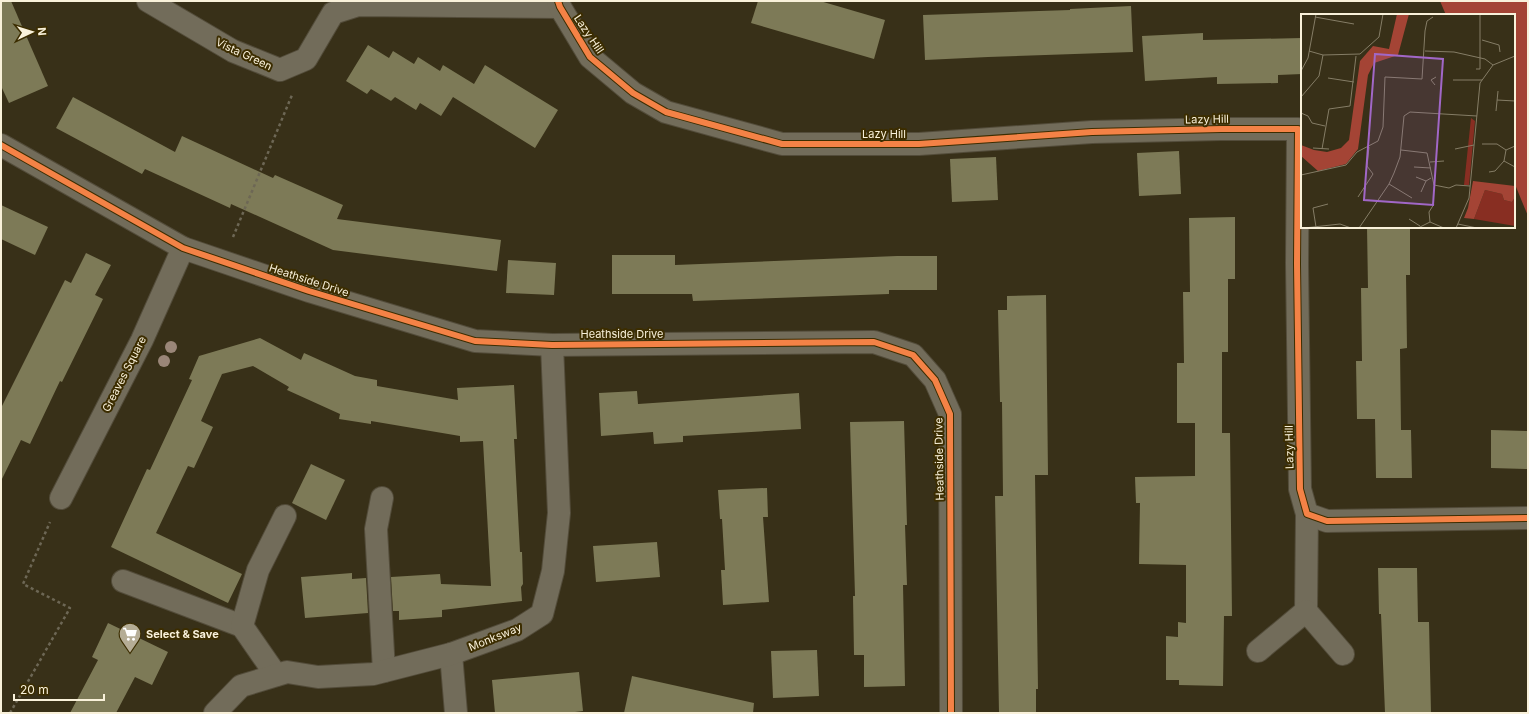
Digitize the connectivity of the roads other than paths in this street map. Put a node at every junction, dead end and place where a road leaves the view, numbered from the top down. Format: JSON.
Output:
{"nodes":[{"id":1,"x":148,"y":1,"type":"edge"},
{"id":2,"x":559,"y":4,"type":"edge"},
{"id":3,"x":1,"y":145,"type":"edge"},
{"id":4,"x":183,"y":248,"type":"junction"},
{"id":5,"x":552,"y":345,"type":"junction"},
{"id":6,"x":61,"y":498,"type":"road end"},
{"id":7,"x":382,"y":498,"type":"dead end"},
{"id":8,"x":1307,"y":514,"type":"junction"},
{"id":9,"x":285,"y":516,"type":"dead end"},
{"id":10,"x":1528,"y":518,"type":"edge"},
{"id":11,"x":123,"y":581,"type":"dead end"},
{"id":12,"x":1306,"y":611,"type":"junction"},
{"id":13,"x":242,"y":626,"type":"junction"},
{"id":14,"x":1258,"y":651,"type":"dead end"},
{"id":15,"x":451,"y":654,"type":"junction"},
{"id":16,"x":1344,"y":654,"type":"dead end"},
{"id":17,"x":384,"y":671,"type":"junction"},
{"id":18,"x":276,"y":675,"type":"junction"},
{"id":19,"x":215,"y":713,"type":"edge"},
{"id":20,"x":456,"y":713,"type":"edge"},
{"id":21,"x":951,"y":713,"type":"edge"}],
"edges":[{"from":1,"to":2,"type":"street","name":"Vista Green"},
{"from":2,"to":8,"type":"street","name":"Lazy Hill"},
{"from":3,"to":4,"type":"street","name":"Heathside Drive"},
{"from":4,"to":5,"type":"street","name":"Heathside Drive"},
{"from":4,"to":6,"type":"street","name":"Greaves Square"},
{"from":5,"to":15,"type":"street","name":"Monksway"},
{"from":5,"to":21,"type":"street","name":"Heathside Drive"},
{"from":7,"to":17,"type":"street"},
{"from":8,"to":10,"type":"street"},
{"from":8,"to":12,"type":"street","name":"Lazy Hill"},
{"from":9,"to":13,"type":"street"},
{"from":11,"to":13,"type":"street"},
{"from":12,"to":14,"type":"street"},
{"from":12,"to":16,"type":"street"},
{"from":13,"to":18,"type":"street"},
{"from":15,"to":17,"type":"street","name":"Monksway"},
{"from":15,"to":20,"type":"street"},
{"from":17,"to":18,"type":"street","name":"Monksway"},
{"from":18,"to":19,"type":"street","name":"Monksway"}]}
